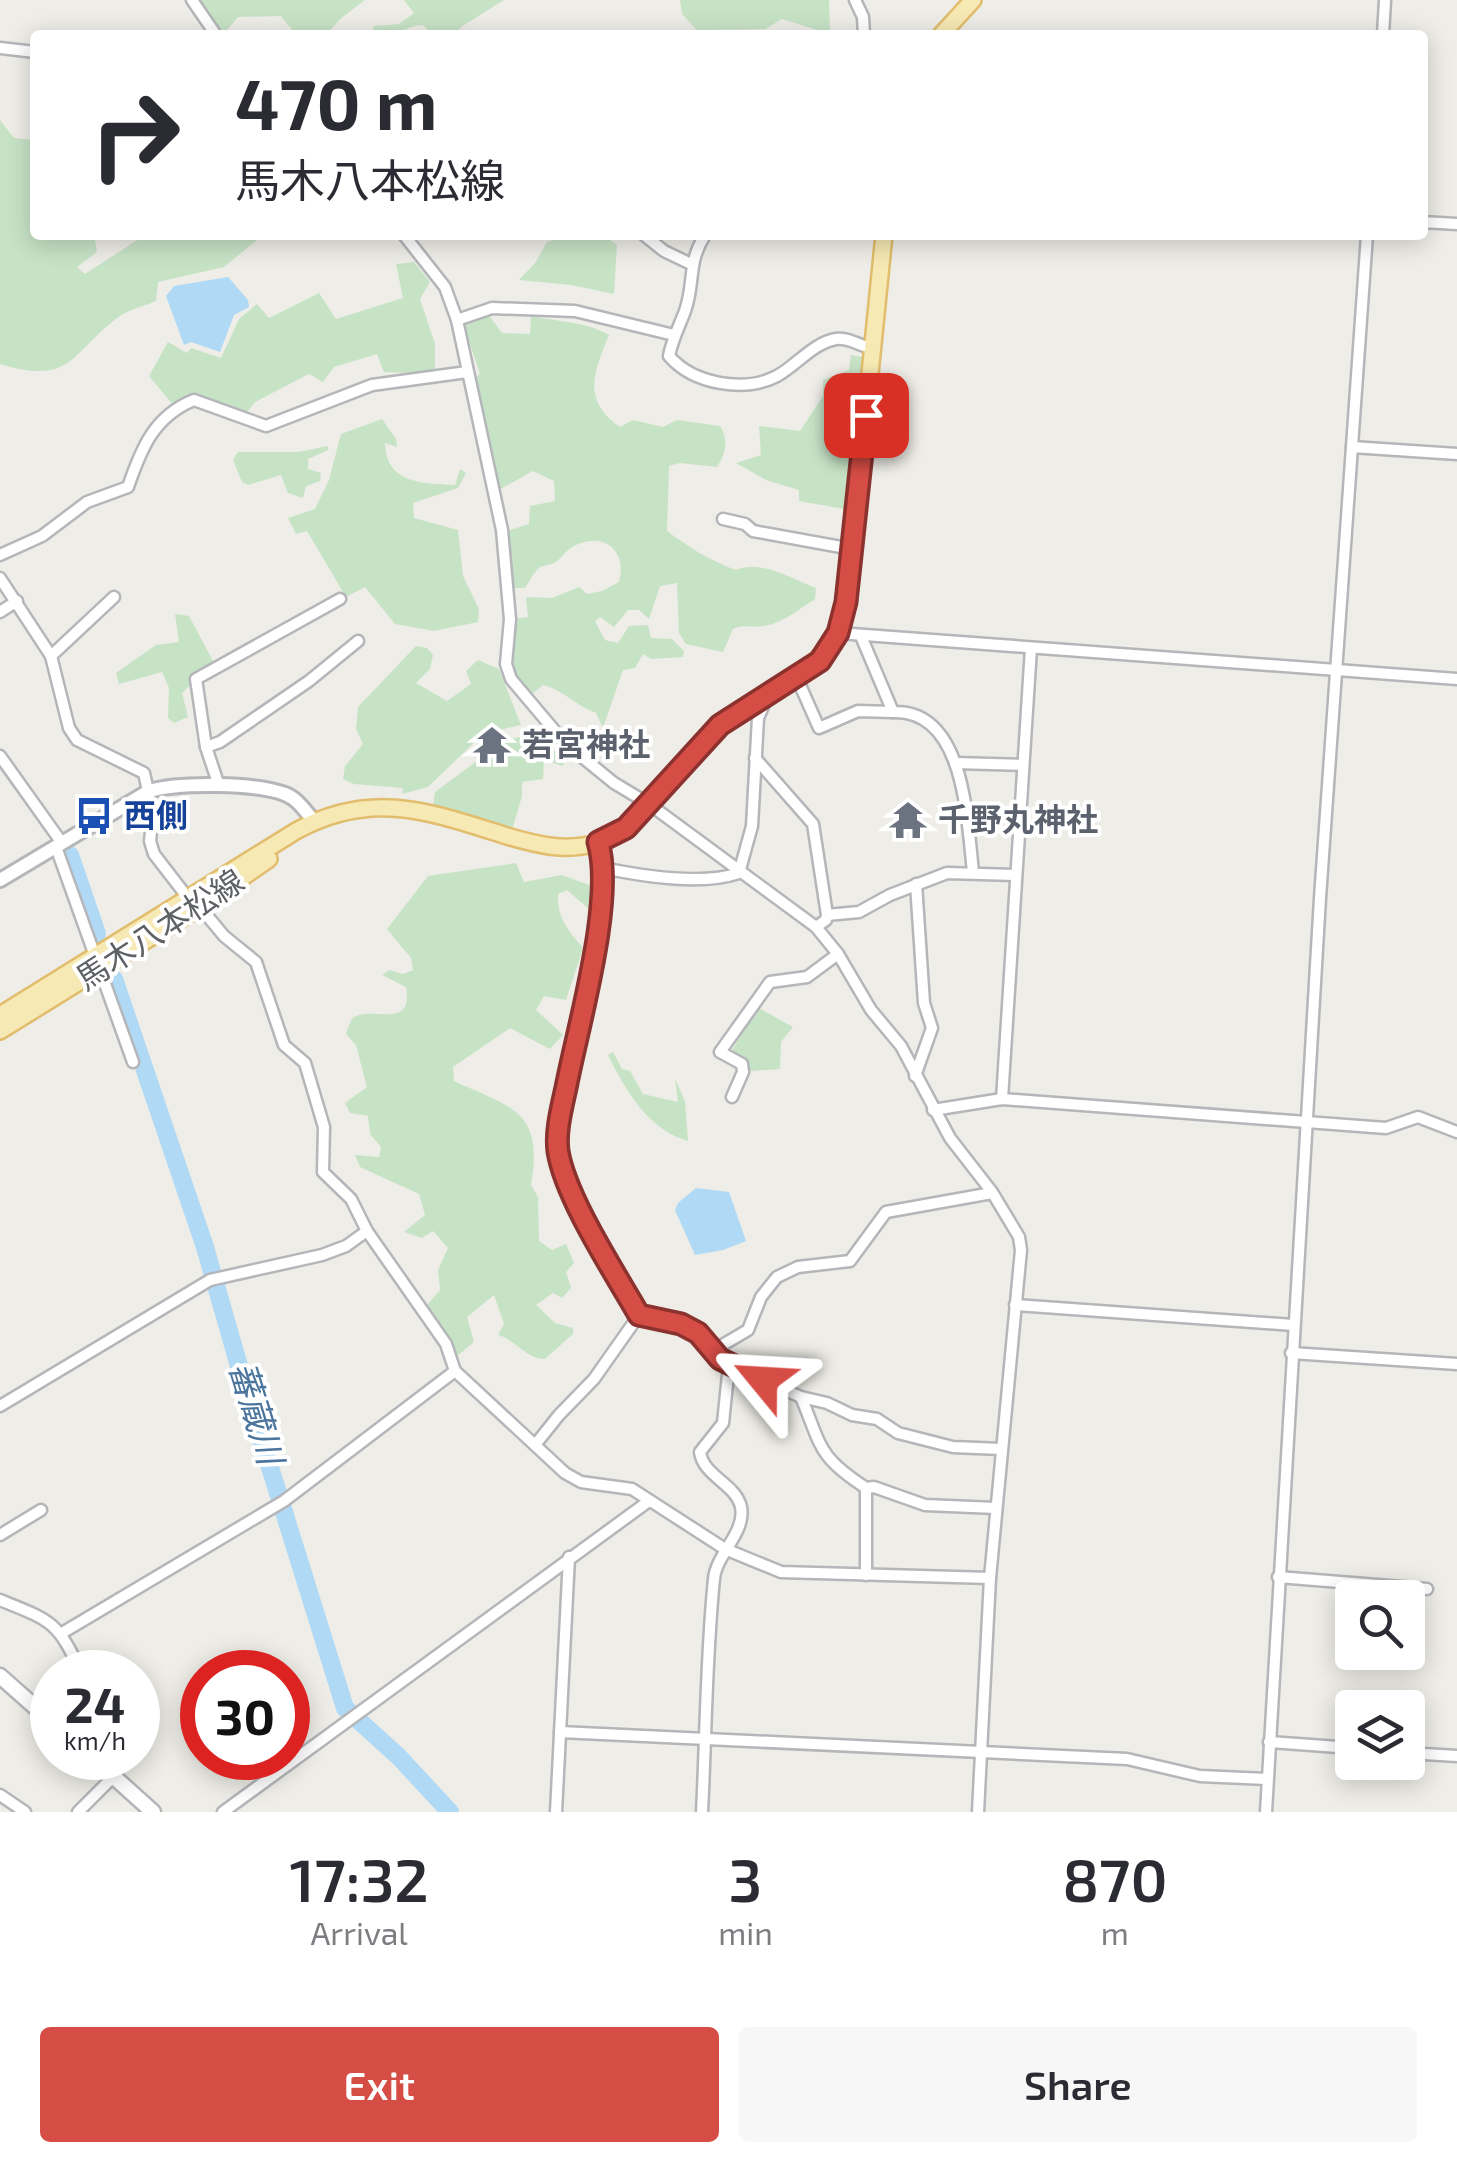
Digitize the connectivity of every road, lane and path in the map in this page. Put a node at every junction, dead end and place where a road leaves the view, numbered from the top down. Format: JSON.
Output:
{"nodes":[{"id":1,"x":192,"y":0,"type":"edge"},
{"id":2,"x":855,"y":0,"type":"edge"},
{"id":3,"x":973,"y":0,"type":"edge"},
{"id":4,"x":1385,"y":0,"type":"edge"},
{"id":5,"x":213,"y":30,"type":"edge"},
{"id":6,"x":864,"y":30,"type":"edge"},
{"id":7,"x":946,"y":30,"type":"edge"},
{"id":8,"x":1383,"y":30,"type":"edge"},
{"id":9,"x":0,"y":48,"type":"edge"},
{"id":10,"x":30,"y":51,"type":"edge"},
{"id":11,"x":1428,"y":222,"type":"edge"},
{"id":12,"x":1457,"y":224,"type":"edge"},
{"id":13,"x":408,"y":240,"type":"edge"},
{"id":14,"x":650,"y":240,"type":"edge"},
{"id":15,"x":703,"y":240,"type":"edge"},
{"id":16,"x":884,"y":240,"type":"edge"},
{"id":17,"x":1367,"y":240,"type":"edge"},
{"id":18,"x":691,"y":264,"type":"junction"},
{"id":19,"x":456,"y":320,"type":"junction"},
{"id":20,"x":674,"y":334,"type":"junction"},
{"id":21,"x":873,"y":348,"type":"junction"},
{"id":22,"x":467,"y":372,"type":"junction"},
{"id":23,"x":1352,"y":447,"type":"junction"},
{"id":24,"x":1457,"y":454,"type":"edge"},
{"id":25,"x":723,"y":520,"type":"dead end"},
{"id":26,"x":852,"y":549,"type":"junction"},
{"id":27,"x":0,"y":555,"type":"edge"},
{"id":28,"x":0,"y":578,"type":"edge"},
{"id":29,"x":114,"y":597,"type":"dead end"},
{"id":30,"x":340,"y":599,"type":"dead end"},
{"id":31,"x":18,"y":601,"type":"junction"},
{"id":32,"x":0,"y":612,"type":"edge"},
{"id":33,"x":838,"y":633,"type":"junction"},
{"id":34,"x":861,"y":636,"type":"junction"},
{"id":35,"x":358,"y":641,"type":"dead end"},
{"id":36,"x":1031,"y":648,"type":"junction"},
{"id":37,"x":51,"y":656,"type":"junction"},
{"id":38,"x":1336,"y":671,"type":"junction"},
{"id":39,"x":796,"y":676,"type":"junction"},
{"id":40,"x":1457,"y":679,"type":"edge"},
{"id":41,"x":768,"y":694,"type":"junction"},
{"id":42,"x":893,"y":712,"type":"junction"},
{"id":43,"x":206,"y":746,"type":"junction"},
{"id":44,"x":0,"y":756,"type":"edge"},
{"id":45,"x":755,"y":758,"type":"junction"},
{"id":46,"x":956,"y":763,"type":"junction"},
{"id":47,"x":1023,"y":766,"type":"junction"},
{"id":48,"x":219,"y":786,"type":"junction"},
{"id":49,"x":150,"y":792,"type":"junction"},
{"id":50,"x":649,"y":804,"type":"junction"},
{"id":51,"x":314,"y":822,"type":"junction"},
{"id":52,"x":598,"y":842,"type":"junction"},
{"id":53,"x":59,"y":845,"type":"junction"},
{"id":54,"x":603,"y":868,"type":"junction"},
{"id":55,"x":739,"y":872,"type":"junction"},
{"id":56,"x":974,"y":872,"type":"junction"},
{"id":57,"x":1016,"y":875,"type":"junction"},
{"id":58,"x":0,"y":880,"type":"edge"},
{"id":59,"x":916,"y":884,"type":"junction"},
{"id":60,"x":194,"y":902,"type":"junction"},
{"id":61,"x":827,"y":915,"type":"junction"},
{"id":62,"x":816,"y":928,"type":"junction"},
{"id":63,"x":838,"y":954,"type":"junction"},
{"id":64,"x":98,"y":962,"type":"junction"},
{"id":65,"x":0,"y":1015,"type":"edge"},
{"id":66,"x":0,"y":1031,"type":"edge"},
{"id":67,"x":133,"y":1062,"type":"dead end"},
{"id":68,"x":916,"y":1076,"type":"junction"},
{"id":69,"x":732,"y":1097,"type":"dead end"},
{"id":70,"x":1002,"y":1100,"type":"junction"},
{"id":71,"x":933,"y":1110,"type":"junction"},
{"id":72,"x":1307,"y":1122,"type":"junction"},
{"id":73,"x":1457,"y":1132,"type":"edge"},
{"id":74,"x":992,"y":1194,"type":"junction"},
{"id":75,"x":367,"y":1231,"type":"junction"},
{"id":76,"x":1015,"y":1305,"type":"junction"},
{"id":77,"x":639,"y":1315,"type":"junction"},
{"id":78,"x":1293,"y":1325,"type":"junction"},
{"id":79,"x":714,"y":1350,"type":"junction"},
{"id":80,"x":1291,"y":1353,"type":"junction"},
{"id":81,"x":1457,"y":1364,"type":"edge"},
{"id":82,"x":729,"y":1365,"type":"junction"},
{"id":83,"x":455,"y":1371,"type":"junction"},
{"id":84,"x":801,"y":1397,"type":"junction"},
{"id":85,"x":0,"y":1406,"type":"edge"},
{"id":86,"x":535,"y":1445,"type":"junction"},
{"id":87,"x":1001,"y":1449,"type":"junction"},
{"id":88,"x":866,"y":1488,"type":"junction"},
{"id":89,"x":649,"y":1500,"type":"junction"},
{"id":90,"x":996,"y":1508,"type":"junction"},
{"id":91,"x":41,"y":1510,"type":"dead end"},
{"id":92,"x":0,"y":1535,"type":"edge"},
{"id":93,"x":725,"y":1549,"type":"junction"},
{"id":94,"x":569,"y":1557,"type":"junction"},
{"id":95,"x":866,"y":1574,"type":"junction"},
{"id":96,"x":1278,"y":1577,"type":"junction"},
{"id":97,"x":990,"y":1578,"type":"junction"},
{"id":98,"x":1427,"y":1589,"type":"dead end"},
{"id":99,"x":0,"y":1600,"type":"edge"},
{"id":100,"x":62,"y":1633,"type":"junction"},
{"id":101,"x":70,"y":1650,"type":"edge"},
{"id":102,"x":0,"y":1676,"type":"edge"},
{"id":103,"x":30,"y":1703,"type":"edge"},
{"id":104,"x":560,"y":1732,"type":"junction"},
{"id":105,"x":706,"y":1738,"type":"junction"},
{"id":106,"x":1269,"y":1742,"type":"junction"},
{"id":107,"x":1335,"y":1747,"type":"edge"},
{"id":108,"x":980,"y":1751,"type":"junction"},
{"id":109,"x":1425,"y":1753,"type":"edge"},
{"id":110,"x":1457,"y":1756,"type":"edge"},
{"id":111,"x":109,"y":1780,"type":"edge"},
{"id":112,"x":119,"y":1780,"type":"edge"},
{"id":113,"x":1267,"y":1780,"type":"junction"},
{"id":114,"x":0,"y":1796,"type":"edge"},
{"id":115,"x":25,"y":1812,"type":"edge"},
{"id":116,"x":78,"y":1812,"type":"edge"},
{"id":117,"x":153,"y":1812,"type":"edge"},
{"id":118,"x":222,"y":1812,"type":"edge"},
{"id":119,"x":556,"y":1812,"type":"edge"},
{"id":120,"x":702,"y":1812,"type":"edge"},
{"id":121,"x":978,"y":1812,"type":"edge"},
{"id":122,"x":1266,"y":1812,"type":"edge"}],
"edges":[{"from":1,"to":5,"type":"street"},
{"from":2,"to":6,"type":"street"},
{"from":3,"to":7,"type":"main road"},
{"from":4,"to":8,"type":"street"},
{"from":9,"to":10,"type":"street"},
{"from":11,"to":12,"type":"street"},
{"from":13,"to":19,"type":"street"},
{"from":14,"to":18,"type":"street"},
{"from":15,"to":18,"type":"street"},
{"from":16,"to":21,"type":"main road","name":"馬木八本松線"},
{"from":17,"to":23,"type":"street"},
{"from":18,"to":20,"type":"street"},
{"from":19,"to":20,"type":"street"},
{"from":19,"to":22,"type":"street"},
{"from":20,"to":21,"type":"street"},
{"from":21,"to":26,"type":"main road","name":"馬木八本松線"},
{"from":22,"to":27,"type":"street"},
{"from":22,"to":50,"type":"street"},
{"from":23,"to":24,"type":"street"},
{"from":23,"to":38,"type":"street"},
{"from":25,"to":26,"type":"street"},
{"from":26,"to":33,"type":"main road","name":"馬木八本松線"},
{"from":28,"to":31,"type":"street"},
{"from":29,"to":37,"type":"street"},
{"from":30,"to":43,"type":"street"},
{"from":31,"to":32,"type":"street"},
{"from":31,"to":37,"type":"street"},
{"from":33,"to":34,"type":"street"},
{"from":33,"to":39,"type":"main road","name":"馬木八本松線"},
{"from":34,"to":36,"type":"street"},
{"from":34,"to":42,"type":"street"},
{"from":35,"to":43,"type":"street"},
{"from":36,"to":38,"type":"street"},
{"from":36,"to":47,"type":"street"},
{"from":37,"to":49,"type":"street"},
{"from":38,"to":40,"type":"street"},
{"from":38,"to":72,"type":"street"},
{"from":39,"to":41,"type":"main road","name":"馬木八本松線"},
{"from":39,"to":42,"type":"street"},
{"from":41,"to":45,"type":"street"},
{"from":41,"to":50,"type":"main road","name":"馬木八本松線"},
{"from":42,"to":46,"type":"street"},
{"from":43,"to":48,"type":"street"},
{"from":44,"to":53,"type":"street"},
{"from":45,"to":55,"type":"street"},
{"from":45,"to":61,"type":"street"},
{"from":46,"to":47,"type":"street"},
{"from":46,"to":56,"type":"street"},
{"from":47,"to":57,"type":"street"},
{"from":48,"to":49,"type":"street"},
{"from":48,"to":51,"type":"street"},
{"from":49,"to":53,"type":"street"},
{"from":49,"to":60,"type":"street"},
{"from":50,"to":52,"type":"main road","name":"馬木八本松線"},
{"from":50,"to":55,"type":"street"},
{"from":51,"to":52,"type":"main road","name":"馬木八本松線"},
{"from":51,"to":60,"type":"main road","name":"馬木八本松線"},
{"from":52,"to":54,"type":"street"},
{"from":53,"to":58,"type":"street"},
{"from":53,"to":64,"type":"street"},
{"from":54,"to":55,"type":"street"},
{"from":54,"to":77,"type":"street"},
{"from":55,"to":62,"type":"street"},
{"from":56,"to":57,"type":"street"},
{"from":56,"to":59,"type":"street"},
{"from":57,"to":70,"type":"street"},
{"from":59,"to":61,"type":"street"},
{"from":59,"to":68,"type":"street"},
{"from":60,"to":64,"type":"main road","name":"馬木八本松線"},
{"from":60,"to":75,"type":"street"},
{"from":61,"to":62,"type":"street"},
{"from":62,"to":63,"type":"street"},
{"from":63,"to":68,"type":"street"},
{"from":63,"to":69,"type":"street"},
{"from":64,"to":65,"type":"main road","name":"馬木八本松線"},
{"from":64,"to":66,"type":"main road","name":"馬木八本松線"},
{"from":64,"to":67,"type":"street"},
{"from":68,"to":71,"type":"street"},
{"from":70,"to":71,"type":"street"},
{"from":70,"to":72,"type":"street"},
{"from":71,"to":74,"type":"street"},
{"from":72,"to":73,"type":"street"},
{"from":72,"to":78,"type":"street"},
{"from":74,"to":76,"type":"street"},
{"from":74,"to":79,"type":"street"},
{"from":75,"to":83,"type":"street"},
{"from":75,"to":85,"type":"street"},
{"from":76,"to":78,"type":"street"},
{"from":76,"to":87,"type":"street"},
{"from":77,"to":79,"type":"street"},
{"from":77,"to":86,"type":"street"},
{"from":78,"to":80,"type":"street"},
{"from":79,"to":82,"type":"street"},
{"from":80,"to":81,"type":"street"},
{"from":80,"to":96,"type":"street"},
{"from":82,"to":84,"type":"street"},
{"from":82,"to":93,"type":"street"},
{"from":83,"to":86,"type":"street"},
{"from":83,"to":100,"type":"street"},
{"from":84,"to":87,"type":"street"},
{"from":84,"to":88,"type":"street"},
{"from":86,"to":89,"type":"street"},
{"from":87,"to":90,"type":"street"},
{"from":88,"to":90,"type":"street"},
{"from":88,"to":95,"type":"street"},
{"from":89,"to":93,"type":"street"},
{"from":89,"to":94,"type":"street"},
{"from":90,"to":97,"type":"street"},
{"from":91,"to":92,"type":"street"},
{"from":93,"to":95,"type":"street"},
{"from":93,"to":105,"type":"street"},
{"from":94,"to":104,"type":"street"},
{"from":94,"to":118,"type":"street"},
{"from":95,"to":97,"type":"street"},
{"from":96,"to":98,"type":"street"},
{"from":96,"to":106,"type":"street"},
{"from":97,"to":108,"type":"street"},
{"from":99,"to":100,"type":"street"},
{"from":100,"to":101,"type":"street"},
{"from":102,"to":103,"type":"main road"},
{"from":104,"to":105,"type":"street"},
{"from":104,"to":119,"type":"street"},
{"from":105,"to":108,"type":"street"},
{"from":105,"to":120,"type":"street"},
{"from":106,"to":107,"type":"street"},
{"from":106,"to":113,"type":"street"},
{"from":108,"to":113,"type":"street"},
{"from":108,"to":121,"type":"street"},
{"from":109,"to":110,"type":"street"},
{"from":111,"to":116,"type":"street"},
{"from":112,"to":117,"type":"main road"},
{"from":113,"to":122,"type":"street"},
{"from":114,"to":115,"type":"street"}]}
